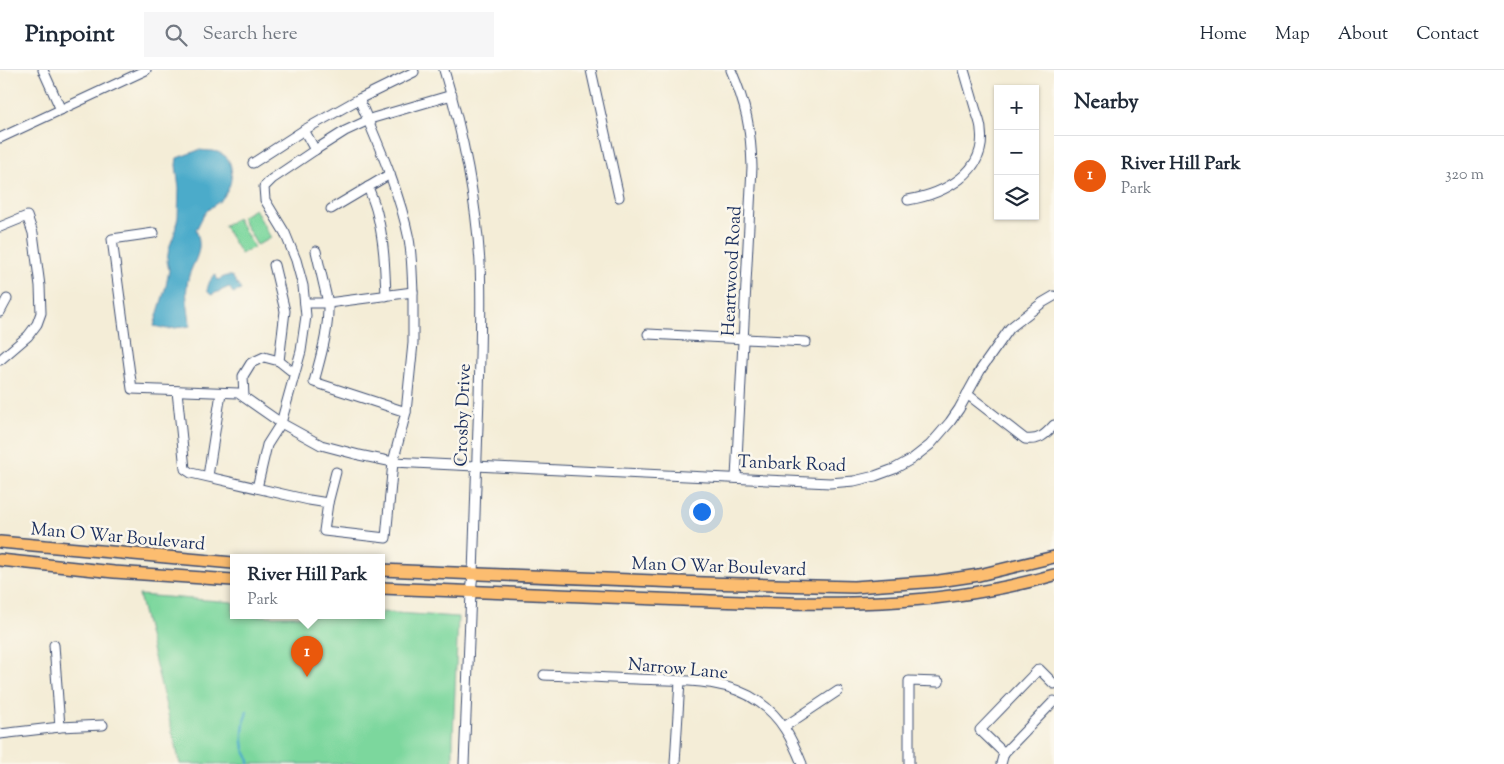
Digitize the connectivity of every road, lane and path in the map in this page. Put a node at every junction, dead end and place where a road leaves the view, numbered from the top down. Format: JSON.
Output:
{"nodes":[{"id":1,"x":44,"y":70,"type":"edge"},
{"id":2,"x":146,"y":70,"type":"edge"},
{"id":3,"x":444,"y":70,"type":"edge"},
{"id":4,"x":592,"y":70,"type":"edge"},
{"id":5,"x":730,"y":70,"type":"edge"},
{"id":6,"x":964,"y":70,"type":"edge"},
{"id":7,"x":414,"y":72,"type":"dead end"},
{"id":8,"x":452,"y":95,"type":"junction"},
{"id":9,"x":359,"y":98,"type":"junction"},
{"id":10,"x":61,"y":110,"type":"junction"},
{"id":11,"x":368,"y":120,"type":"junction"},
{"id":12,"x":304,"y":130,"type":"junction"},
{"id":13,"x":0,"y":138,"type":"edge"},
{"id":14,"x":315,"y":150,"type":"junction"},
{"id":15,"x":253,"y":163,"type":"dead end"},
{"id":16,"x":390,"y":174,"type":"junction"},
{"id":17,"x":368,"y":187,"type":"junction"},
{"id":18,"x":619,"y":197,"type":"dead end"},
{"id":19,"x":908,"y":200,"type":"dead end"},
{"id":20,"x":331,"y":209,"type":"dead end"},
{"id":21,"x":0,"y":227,"type":"edge"},
{"id":22,"x":154,"y":233,"type":"dead end"},
{"id":23,"x":316,"y":251,"type":"dead end"},
{"id":24,"x":274,"y":265,"type":"dead end"},
{"id":25,"x":413,"y":292,"type":"junction"},
{"id":26,"x":386,"y":296,"type":"junction"},
{"id":27,"x":1054,"y":296,"type":"edge"},
{"id":28,"x":8,"y":299,"type":"dead end"},
{"id":29,"x":305,"y":303,"type":"junction"},
{"id":30,"x":328,"y":303,"type":"junction"},
{"id":31,"x":0,"y":312,"type":"edge"},
{"id":32,"x":648,"y":334,"type":"dead end"},
{"id":33,"x":743,"y":338,"type":"junction"},
{"id":34,"x":806,"y":342,"type":"dead end"},
{"id":35,"x":0,"y":360,"type":"edge"},
{"id":36,"x":279,"y":360,"type":"junction"},
{"id":37,"x":294,"y":373,"type":"junction"},
{"id":38,"x":177,"y":391,"type":"junction"},
{"id":39,"x":221,"y":393,"type":"junction"},
{"id":40,"x":967,"y":394,"type":"junction"},
{"id":41,"x":244,"y":398,"type":"junction"},
{"id":42,"x":406,"y":412,"type":"junction"},
{"id":43,"x":281,"y":423,"type":"junction"},
{"id":44,"x":1054,"y":425,"type":"edge"},
{"id":45,"x":393,"y":462,"type":"junction"},
{"id":46,"x":476,"y":465,"type":"junction"},
{"id":47,"x":336,"y":472,"type":"dead end"},
{"id":48,"x":208,"y":476,"type":"junction"},
{"id":49,"x":736,"y":478,"type":"junction"},
{"id":50,"x":257,"y":488,"type":"junction"},
{"id":51,"x":328,"y":503,"type":"junction"},
{"id":52,"x":0,"y":542,"type":"edge"},
{"id":53,"x":1054,"y":557,"type":"edge"},
{"id":54,"x":0,"y":560,"type":"edge"},
{"id":55,"x":230,"y":563,"type":"edge"},
{"id":56,"x":385,"y":570,"type":"edge"},
{"id":57,"x":473,"y":574,"type":"junction"},
{"id":58,"x":1054,"y":575,"type":"edge"},
{"id":59,"x":230,"y":580,"type":"edge"},
{"id":60,"x":385,"y":588,"type":"edge"},
{"id":61,"x":471,"y":592,"type":"junction"},
{"id":62,"x":54,"y":645,"type":"dead end"},
{"id":63,"x":544,"y":675,"type":"dead end"},
{"id":64,"x":680,"y":681,"type":"junction"},
{"id":65,"x":939,"y":682,"type":"dead end"},
{"id":66,"x":1054,"y":684,"type":"edge"},
{"id":67,"x":838,"y":691,"type":"dead end"},
{"id":68,"x":1054,"y":701,"type":"edge"},
{"id":69,"x":103,"y":725,"type":"dead end"},
{"id":70,"x":60,"y":727,"type":"junction"},
{"id":71,"x":784,"y":727,"type":"junction"},
{"id":72,"x":0,"y":734,"type":"edge"},
{"id":73,"x":1004,"y":752,"type":"junction"},
{"id":74,"x":675,"y":763,"type":"edge"},
{"id":75,"x":464,"y":764,"type":"edge"},
{"id":76,"x":802,"y":764,"type":"edge"},
{"id":77,"x":909,"y":764,"type":"edge"},
{"id":78,"x":1001,"y":764,"type":"edge"}],
"edges":[{"from":1,"to":10,"type":"street"},
{"from":2,"to":10,"type":"street"},
{"from":3,"to":8,"type":"street","name":"Crosby Drive"},
{"from":4,"to":18,"type":"street"},
{"from":5,"to":33,"type":"street","name":"Heartwood Road"},
{"from":6,"to":19,"type":"street"},
{"from":7,"to":9,"type":"street"},
{"from":8,"to":11,"type":"street"},
{"from":8,"to":46,"type":"street","name":"Crosby Drive"},
{"from":9,"to":11,"type":"street"},
{"from":9,"to":12,"type":"street"},
{"from":10,"to":13,"type":"street"},
{"from":11,"to":14,"type":"street"},
{"from":11,"to":16,"type":"street"},
{"from":12,"to":14,"type":"street"},
{"from":12,"to":15,"type":"street"},
{"from":14,"to":29,"type":"street"},
{"from":16,"to":17,"type":"street"},
{"from":16,"to":25,"type":"street"},
{"from":17,"to":20,"type":"street"},
{"from":17,"to":26,"type":"street"},
{"from":21,"to":35,"type":"street"},
{"from":22,"to":38,"type":"street"},
{"from":23,"to":30,"type":"street"},
{"from":24,"to":36,"type":"street"},
{"from":25,"to":26,"type":"street"},
{"from":25,"to":42,"type":"street"},
{"from":26,"to":30,"type":"street"},
{"from":27,"to":40,"type":"street","name":"Tanbark Road"},
{"from":28,"to":31,"type":"street"},
{"from":29,"to":30,"type":"street"},
{"from":29,"to":37,"type":"street"},
{"from":30,"to":42,"type":"street"},
{"from":32,"to":33,"type":"street"},
{"from":33,"to":34,"type":"street"},
{"from":33,"to":49,"type":"street","name":"Heartwood Road"},
{"from":36,"to":37,"type":"street"},
{"from":36,"to":41,"type":"street"},
{"from":37,"to":43,"type":"street"},
{"from":38,"to":39,"type":"street"},
{"from":38,"to":48,"type":"street"},
{"from":39,"to":41,"type":"street"},
{"from":39,"to":48,"type":"street"},
{"from":40,"to":44,"type":"street"},
{"from":40,"to":49,"type":"street","name":"Tanbark Road"},
{"from":41,"to":43,"type":"street","name":"Tanbark Road"},
{"from":42,"to":45,"type":"street"},
{"from":43,"to":45,"type":"street","name":"Tanbark Road"},
{"from":43,"to":50,"type":"street"},
{"from":45,"to":46,"type":"street","name":"Tanbark Road"},
{"from":45,"to":51,"type":"street"},
{"from":46,"to":49,"type":"street","name":"Tanbark Road"},
{"from":46,"to":57,"type":"street","name":"Crosby Drive"},
{"from":47,"to":51,"type":"street"},
{"from":48,"to":50,"type":"street"},
{"from":50,"to":51,"type":"street"},
{"from":52,"to":55,"type":"main road","name":"Man O War Boulevard"},
{"from":53,"to":57,"type":"main road","name":"Man O War Boulevard"},
{"from":54,"to":59,"type":"main road","name":"Man O War Boulevard"},
{"from":56,"to":57,"type":"main road","name":"Man O War Boulevard"},
{"from":57,"to":61,"type":"street","name":"Crosby Drive"},
{"from":58,"to":61,"type":"main road","name":"Man O War Boulevard"},
{"from":60,"to":61,"type":"main road","name":"Man O War Boulevard"},
{"from":61,"to":75,"type":"street","name":"Crosby Drive"},
{"from":62,"to":70,"type":"street"},
{"from":63,"to":64,"type":"street","name":"Narrow Lane"},
{"from":64,"to":71,"type":"street","name":"Narrow Lane"},
{"from":64,"to":74,"type":"street"},
{"from":65,"to":77,"type":"street"},
{"from":66,"to":73,"type":"street"},
{"from":67,"to":71,"type":"street"},
{"from":68,"to":73,"type":"street"},
{"from":69,"to":70,"type":"street"},
{"from":70,"to":72,"type":"street"},
{"from":71,"to":76,"type":"street","name":"Narrow Lane"},
{"from":73,"to":78,"type":"street"}]}
